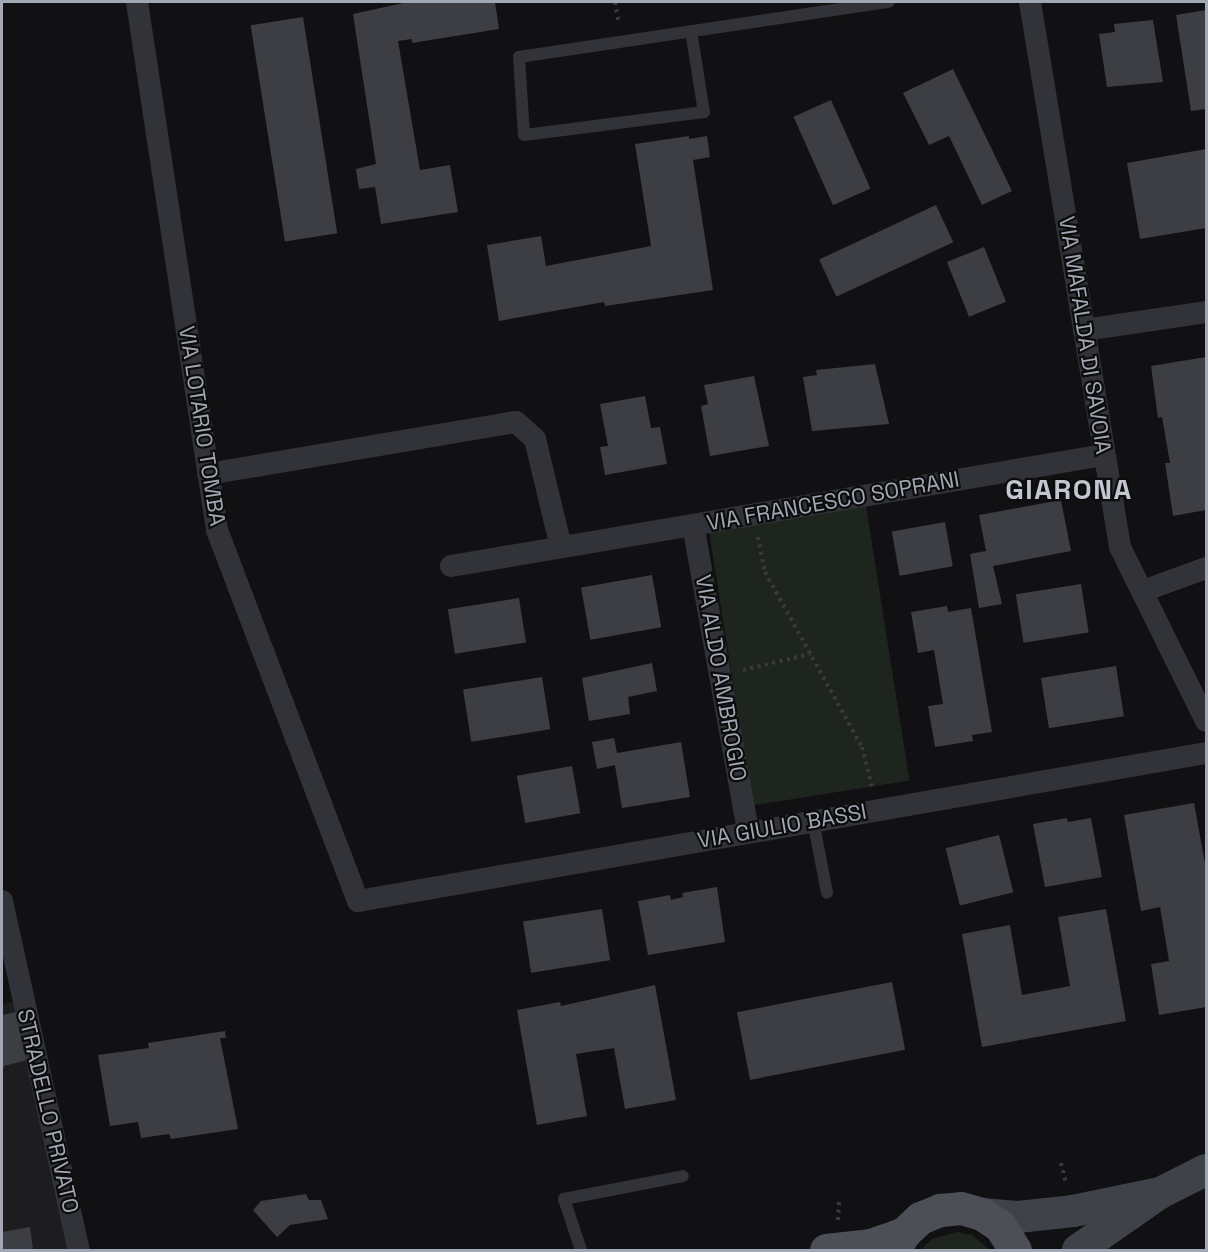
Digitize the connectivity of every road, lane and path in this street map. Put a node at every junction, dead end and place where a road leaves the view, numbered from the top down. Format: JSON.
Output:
{"nodes":[{"id":1,"x":137,"y":2,"type":"edge"},
{"id":2,"x":889,"y":2,"type":"edge"},
{"id":3,"x":1030,"y":2,"type":"edge"},
{"id":4,"x":691,"y":31,"type":"junction"},
{"id":5,"x":1206,"y":312,"type":"edge"},
{"id":6,"x":1084,"y":330,"type":"junction"},
{"id":7,"x":1104,"y":455,"type":"junction"},
{"id":8,"x":208,"y":474,"type":"junction"},
{"id":9,"x":693,"y":525,"type":"junction"},
{"id":10,"x":757,"y":529,"type":"dead end"},
{"id":11,"x":561,"y":547,"type":"junction"},
{"id":12,"x":451,"y":566,"type":"dead end"},
{"id":13,"x":1206,"y":568,"type":"edge"},
{"id":14,"x":1143,"y":591,"type":"junction"},
{"id":15,"x":810,"y":654,"type":"junction"},
{"id":16,"x":740,"y":671,"type":"dead end"},
{"id":17,"x":1206,"y":721,"type":"edge"},
{"id":18,"x":1206,"y":753,"type":"edge"},
{"id":19,"x":873,"y":788,"type":"dead end"},
{"id":20,"x":813,"y":820,"type":"junction"},
{"id":21,"x":748,"y":831,"type":"junction"},
{"id":22,"x":827,"y":893,"type":"dead end"},
{"id":23,"x":2,"y":901,"type":"edge"},
{"id":24,"x":358,"y":901,"type":"joint"},
{"id":25,"x":1206,"y":1170,"type":"edge"},
{"id":26,"x":683,"y":1176,"type":"dead end"},
{"id":27,"x":1160,"y":1193,"type":"junction"},
{"id":28,"x":982,"y":1214,"type":"junction"},
{"id":29,"x":899,"y":1242,"type":"edge"},
{"id":30,"x":79,"y":1251,"type":"edge"},
{"id":31,"x":581,"y":1251,"type":"edge"},
{"id":32,"x":826,"y":1251,"type":"edge"},
{"id":33,"x":1015,"y":1251,"type":"edge"},
{"id":34,"x":1078,"y":1251,"type":"edge"}],
"edges":[{"from":1,"to":8,"type":"street","name":"VIA LOTARIO TOMBA"},
{"from":2,"to":4,"type":"lane"},
{"from":3,"to":6,"type":"street","name":"VIA MAFALDA DI SAVOIA"},
{"from":4,"to":4,"type":"lane"},
{"from":5,"to":6,"type":"street"},
{"from":6,"to":7,"type":"street","name":"VIA MAFALDA DI SAVOIA"},
{"from":7,"to":9,"type":"street","name":"VIA FRANCESCO SOPRANI"},
{"from":7,"to":14,"type":"street","name":"VIA MAFALDA DI SAVOIA"},
{"from":8,"to":11,"type":"street"},
{"from":8,"to":24,"type":"street","name":"VIA LOTARIO TOMBA"},
{"from":9,"to":11,"type":"street","name":"VIA FRANCESCO SOPRANI"},
{"from":9,"to":21,"type":"street","name":"VIA ALDO AMBROGIO"},
{"from":10,"to":15,"type":"path"},
{"from":11,"to":12,"type":"street","name":"VIA FRANCESCO SOPRANI"},
{"from":13,"to":14,"type":"street"},
{"from":14,"to":17,"type":"street","name":"VIA MAFALDA DI SAVOIA"},
{"from":15,"to":16,"type":"path"},
{"from":15,"to":19,"type":"path"},
{"from":18,"to":20,"type":"street","name":"VIA GIULIO BASSI"},
{"from":20,"to":21,"type":"street","name":"VIA GIULIO BASSI"},
{"from":20,"to":22,"type":"lane"},
{"from":21,"to":24,"type":"street","name":"VIA GIULIO BASSI"},
{"from":23,"to":30,"type":"street","name":"STRADELLO PRIVATO"},
{"from":25,"to":27,"type":"main road"},
{"from":26,"to":31,"type":"lane"},
{"from":27,"to":28,"type":"main road"},
{"from":27,"to":34,"type":"main road"},
{"from":28,"to":29,"type":"main road"},
{"from":28,"to":33,"type":"main road"},
{"from":29,"to":32,"type":"main road"}]}
